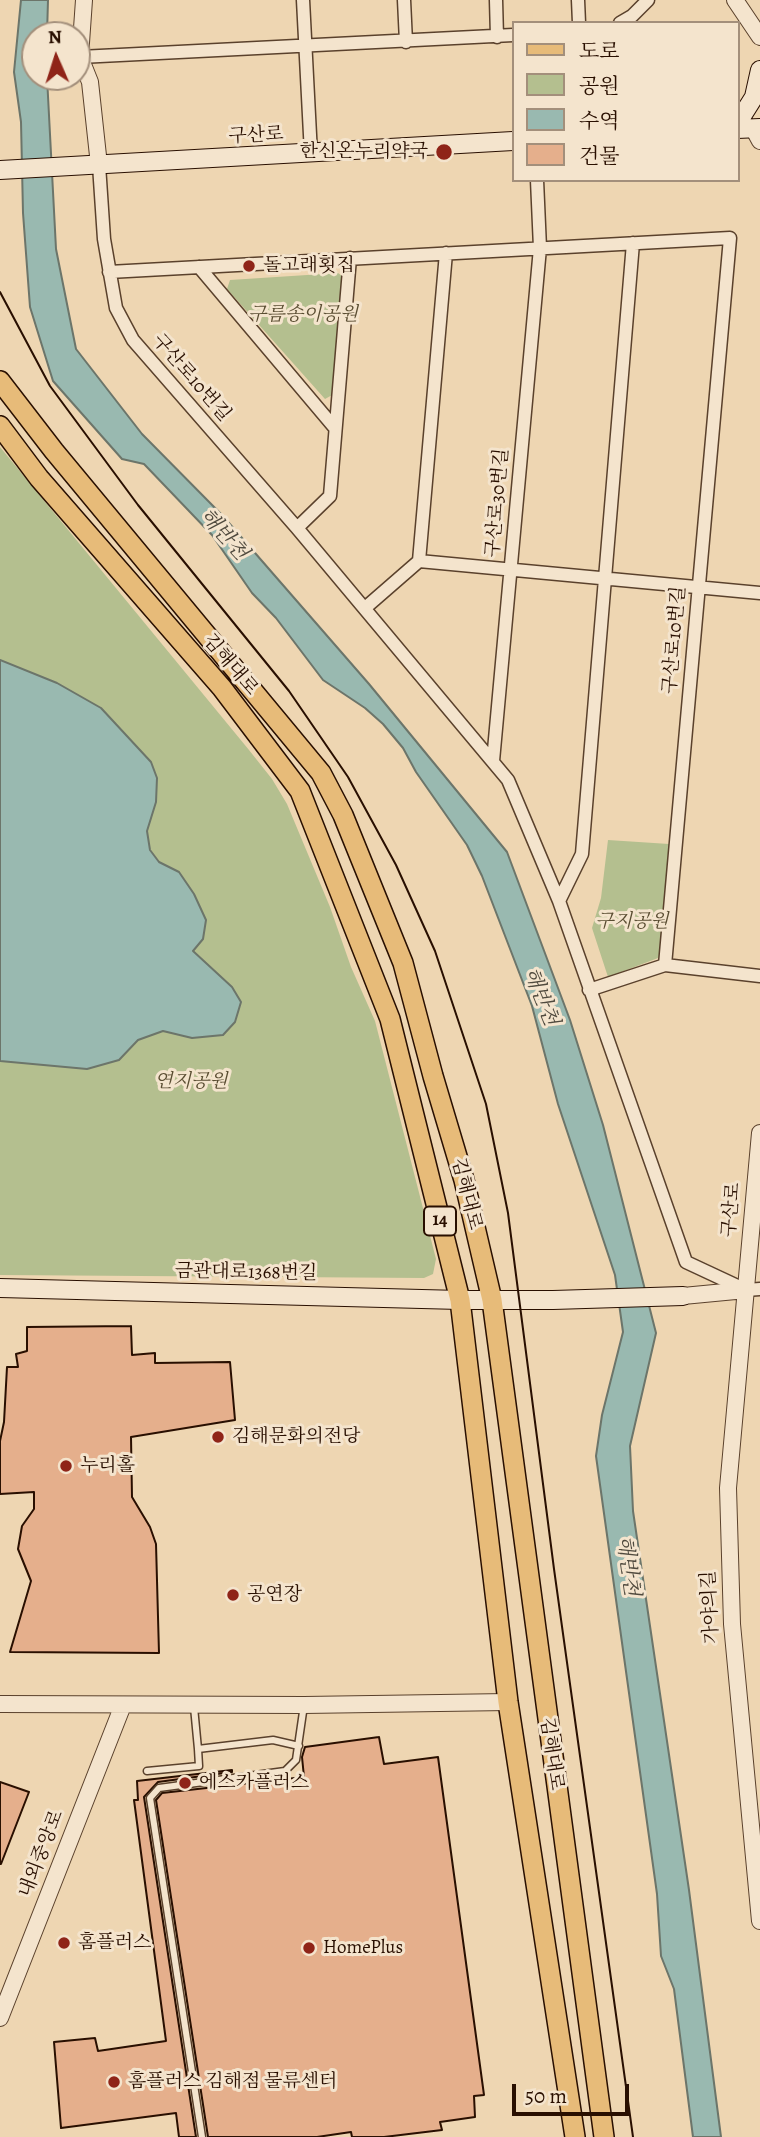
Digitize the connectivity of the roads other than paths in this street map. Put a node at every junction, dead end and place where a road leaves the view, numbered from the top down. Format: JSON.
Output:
{"nodes":[{"id":1,"x":83,"y":0,"type":"edge"},
{"id":2,"x":303,"y":0,"type":"edge"},
{"id":3,"x":404,"y":0,"type":"edge"},
{"id":4,"x":496,"y":0,"type":"edge"},
{"id":5,"x":578,"y":0,"type":"edge"},
{"id":6,"x":648,"y":0,"type":"edge"},
{"id":7,"x":735,"y":0,"type":"edge"},
{"id":8,"x":82,"y":21,"type":"edge"},
{"id":9,"x":579,"y":21,"type":"edge"},
{"id":10,"x":623,"y":21,"type":"edge"},
{"id":11,"x":512,"y":35,"type":"edge"},
{"id":12,"x":497,"y":37,"type":"junction"},
{"id":13,"x":760,"y":37,"type":"edge"},
{"id":14,"x":406,"y":42,"type":"junction"},
{"id":15,"x":305,"y":47,"type":"junction"},
{"id":16,"x":91,"y":57,"type":"edge"},
{"id":17,"x":760,"y":71,"type":"edge"},
{"id":18,"x":90,"y":91,"type":"edge"},
{"id":19,"x":750,"y":130,"type":"edge"},
{"id":20,"x":512,"y":141,"type":"edge"},
{"id":21,"x":311,"y":153,"type":"junction"},
{"id":22,"x":92,"y":165,"type":"junction"},
{"id":23,"x":2,"y":170,"type":"edge"},
{"id":24,"x":537,"y":182,"type":"edge"},
{"id":25,"x":633,"y":243,"type":"junction"},
{"id":26,"x":540,"y":248,"type":"junction"},
{"id":27,"x":446,"y":253,"type":"junction"},
{"id":28,"x":350,"y":258,"type":"junction"},
{"id":29,"x":200,"y":267,"type":"junction"},
{"id":30,"x":109,"y":272,"type":"junction"},
{"id":31,"x":0,"y":381,"type":"edge"},
{"id":32,"x":0,"y":426,"type":"edge"},
{"id":33,"x":334,"y":427,"type":"junction"},
{"id":34,"x":297,"y":528,"type":"junction"},
{"id":35,"x":419,"y":561,"type":"junction"},
{"id":36,"x":511,"y":570,"type":"junction"},
{"id":37,"x":605,"y":578,"type":"junction"},
{"id":38,"x":700,"y":587,"type":"junction"},
{"id":39,"x":760,"y":593,"type":"edge"},
{"id":40,"x":365,"y":608,"type":"junction"},
{"id":41,"x":493,"y":761,"type":"junction"},
{"id":42,"x":559,"y":901,"type":"junction"},
{"id":43,"x":665,"y":965,"type":"junction"},
{"id":44,"x":760,"y":976,"type":"edge"},
{"id":45,"x":589,"y":990,"type":"junction"},
{"id":46,"x":760,"y":1133,"type":"edge"},
{"id":47,"x":0,"y":1289,"type":"edge"},
{"id":48,"x":753,"y":1289,"type":"edge"},
{"id":49,"x":683,"y":1296,"type":"joint"},
{"id":50,"x":460,"y":1300,"type":"junction"},
{"id":51,"x":492,"y":1300,"type":"junction"},
{"id":52,"x":508,"y":1702,"type":"junction"},
{"id":53,"x":0,"y":1704,"type":"edge"},
{"id":54,"x":123,"y":1705,"type":"junction"},
{"id":55,"x":194,"y":1705,"type":"junction"},
{"id":56,"x":304,"y":1705,"type":"junction"},
{"id":57,"x":299,"y":1746,"type":"junction"},
{"id":58,"x":198,"y":1749,"type":"junction"},
{"id":59,"x":146,"y":1771,"type":"dead end"},
{"id":60,"x":760,"y":1921,"type":"edge"},
{"id":61,"x":0,"y":2018,"type":"edge"},
{"id":62,"x":202,"y":2137,"type":"edge"},
{"id":63,"x":575,"y":2137,"type":"edge"},
{"id":64,"x":604,"y":2137,"type":"edge"}],
"edges":[{"from":1,"to":8,"type":"street"},
{"from":2,"to":15,"type":"street"},
{"from":3,"to":14,"type":"street"},
{"from":4,"to":12,"type":"street"},
{"from":5,"to":9,"type":"street"},
{"from":6,"to":10,"type":"street"},
{"from":7,"to":13,"type":"street"},
{"from":11,"to":12,"type":"street"},
{"from":12,"to":14,"type":"street"},
{"from":14,"to":15,"type":"street"},
{"from":15,"to":16,"type":"street"},
{"from":15,"to":21,"type":"street"},
{"from":17,"to":19,"type":"main road"},
{"from":18,"to":22,"type":"street"},
{"from":20,"to":21,"type":"main road","name":"구산로"},
{"from":21,"to":22,"type":"main road","name":"구산로"},
{"from":22,"to":23,"type":"main road","name":"구산로"},
{"from":22,"to":30,"type":"street","name":"구산로10번길"},
{"from":24,"to":26,"type":"street","name":"구산로30번길"},
{"from":25,"to":26,"type":"street"},
{"from":25,"to":37,"type":"street"},
{"from":25,"to":38,"type":"street","name":"구산로10번길"},
{"from":26,"to":27,"type":"street"},
{"from":26,"to":36,"type":"street","name":"구산로30번길"},
{"from":27,"to":28,"type":"street"},
{"from":27,"to":35,"type":"street"},
{"from":28,"to":29,"type":"street"},
{"from":28,"to":33,"type":"street"},
{"from":29,"to":30,"type":"street"},
{"from":29,"to":33,"type":"street"},
{"from":30,"to":34,"type":"street","name":"구산로10번길"},
{"from":31,"to":51,"type":"main road","name":"김해대로"},
{"from":32,"to":50,"type":"main road","name":"김해대로","number":"14"},
{"from":33,"to":34,"type":"street"},
{"from":34,"to":40,"type":"street","name":"구산로10번길"},
{"from":35,"to":36,"type":"street"},
{"from":35,"to":40,"type":"street"},
{"from":36,"to":37,"type":"street"},
{"from":36,"to":41,"type":"street","name":"구산로30번길"},
{"from":37,"to":38,"type":"street"},
{"from":37,"to":42,"type":"street"},
{"from":38,"to":39,"type":"street"},
{"from":38,"to":43,"type":"street","name":"구산로10번길"},
{"from":40,"to":41,"type":"street","name":"구산로10번길"},
{"from":41,"to":42,"type":"street","name":"구산로10번길"},
{"from":42,"to":45,"type":"street","name":"구산로10번길"},
{"from":43,"to":44,"type":"street"},
{"from":43,"to":45,"type":"street"},
{"from":45,"to":48,"type":"street","name":"구산로10번길"},
{"from":46,"to":48,"type":"street","name":"구산로"},
{"from":47,"to":50,"type":"main road","name":"금관대로1368번길"},
{"from":48,"to":49,"type":"street"},
{"from":48,"to":60,"type":"street","name":"가야의길"},
{"from":49,"to":51,"type":"main road","name":"금관대로1368번길"},
{"from":50,"to":51,"type":"main road","name":"금관대로1368번길"},
{"from":50,"to":52,"type":"main road","name":"김해대로","number":"14"},
{"from":51,"to":64,"type":"main road","name":"김해대로"},
{"from":52,"to":56,"type":"street"},
{"from":52,"to":63,"type":"main road","name":"김해대로","number":"14"},
{"from":53,"to":54,"type":"street"},
{"from":54,"to":55,"type":"street"},
{"from":54,"to":61,"type":"street","name":"내외중앙로"},
{"from":55,"to":56,"type":"street"},
{"from":55,"to":58,"type":"lane"},
{"from":56,"to":57,"type":"lane"},
{"from":57,"to":58,"type":"lane"},
{"from":57,"to":62,"type":"lane"},
{"from":58,"to":59,"type":"lane"}]}
